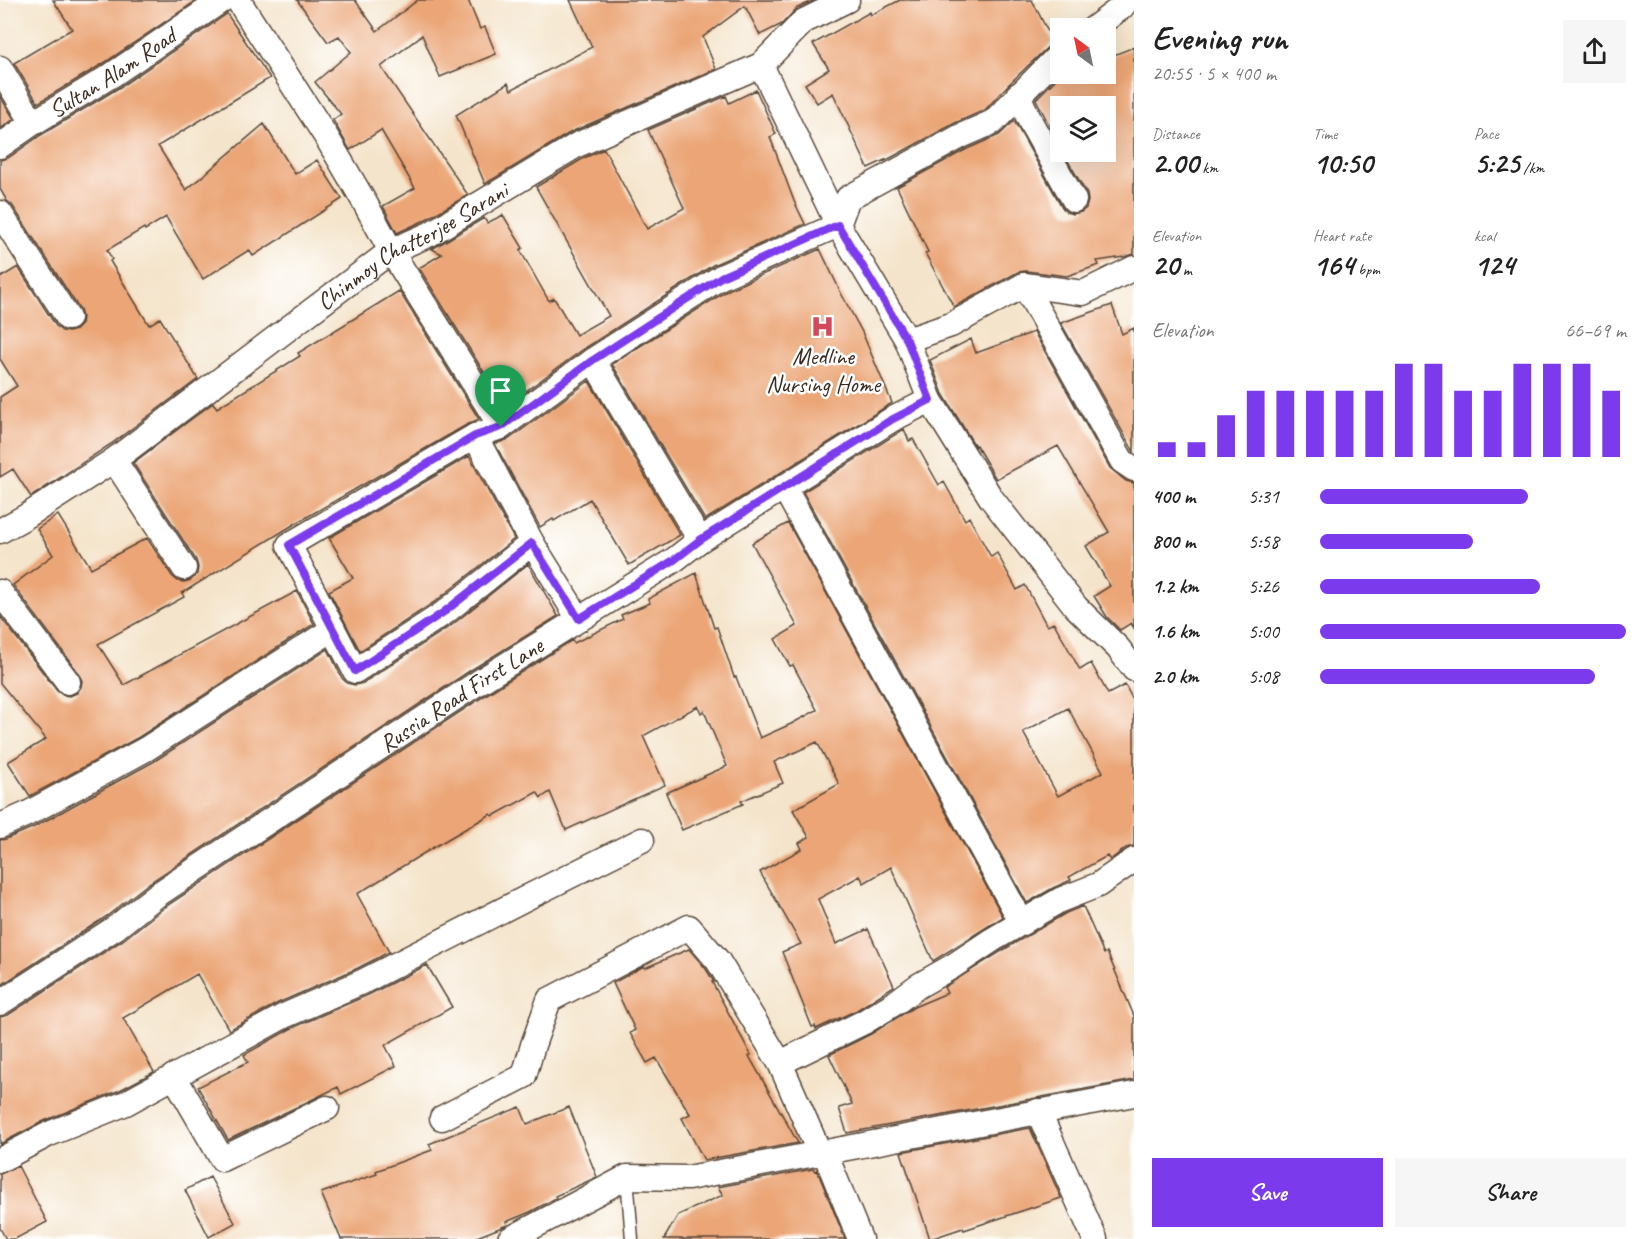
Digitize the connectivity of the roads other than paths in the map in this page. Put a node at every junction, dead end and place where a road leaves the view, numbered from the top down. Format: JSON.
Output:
{"nodes":[{"id":1,"x":222,"y":0,"type":"edge"},
{"id":2,"x":238,"y":0,"type":"edge"},
{"id":3,"x":847,"y":0,"type":"edge"},
{"id":4,"x":1128,"y":0,"type":"edge"},
{"id":5,"x":1107,"y":18,"type":"edge"},
{"id":6,"x":1050,"y":64,"type":"edge"},
{"id":7,"x":761,"y":65,"type":"junction"},
{"id":8,"x":0,"y":68,"type":"edge"},
{"id":9,"x":1018,"y":95,"type":"junction"},
{"id":10,"x":33,"y":123,"type":"junction"},
{"id":11,"x":0,"y":146,"type":"edge"},
{"id":12,"x":1074,"y":200,"type":"dead end"},
{"id":13,"x":0,"y":213,"type":"edge"},
{"id":14,"x":838,"y":225,"type":"junction"},
{"id":15,"x":391,"y":251,"type":"junction"},
{"id":16,"x":1134,"y":268,"type":"edge"},
{"id":17,"x":1024,"y":285,"type":"junction"},
{"id":18,"x":68,"y":318,"type":"dead end"},
{"id":19,"x":907,"y":340,"type":"junction"},
{"id":20,"x":593,"y":360,"type":"junction"},
{"id":21,"x":930,"y":400,"type":"junction"},
{"id":22,"x":501,"y":427,"type":"junction"},
{"id":23,"x":475,"y":436,"type":"junction"},
{"id":24,"x":114,"y":460,"type":"junction"},
{"id":25,"x":1134,"y":469,"type":"edge"},
{"id":26,"x":784,"y":487,"type":"junction"},
{"id":27,"x":0,"y":531,"type":"edge"},
{"id":28,"x":700,"y":540,"type":"junction"},
{"id":29,"x":532,"y":543,"type":"junction"},
{"id":30,"x":184,"y":568,"type":"dead end"},
{"id":31,"x":0,"y":592,"type":"edge"},
{"id":32,"x":579,"y":619,"type":"junction"},
{"id":33,"x":333,"y":629,"type":"junction"},
{"id":34,"x":1134,"y":669,"type":"edge"},
{"id":35,"x":68,"y":682,"type":"dead end"},
{"id":36,"x":0,"y":826,"type":"edge"},
{"id":37,"x":642,"y":840,"type":"dead end"},
{"id":38,"x":1134,"y":860,"type":"edge"},
{"id":39,"x":1022,"y":923,"type":"junction"},
{"id":40,"x":0,"y":1003,"type":"edge"},
{"id":41,"x":780,"y":1063,"type":"junction"},
{"id":42,"x":174,"y":1076,"type":"junction"},
{"id":43,"x":1134,"y":1094,"type":"edge"},
{"id":44,"x":327,"y":1108,"type":"dead end"},
{"id":45,"x":1038,"y":1112,"type":"junction"},
{"id":46,"x":442,"y":1118,"type":"dead end"},
{"id":47,"x":822,"y":1154,"type":"junction"},
{"id":48,"x":0,"y":1161,"type":"edge"},
{"id":49,"x":627,"y":1177,"type":"junction"},
{"id":50,"x":510,"y":1239,"type":"edge"},
{"id":51,"x":632,"y":1239,"type":"edge"},
{"id":52,"x":860,"y":1239,"type":"edge"},
{"id":53,"x":1095,"y":1239,"type":"edge"}],
"edges":[{"from":1,"to":10,"type":"street","name":"Sultan Alam Road"},
{"from":2,"to":15,"type":"street"},
{"from":3,"to":7,"type":"street","name":"Chinmoy Chatterjee Sarani"},
{"from":4,"to":5,"type":"street"},
{"from":6,"to":9,"type":"street"},
{"from":7,"to":14,"type":"street"},
{"from":7,"to":15,"type":"street","name":"Chinmoy Chatterjee Sarani"},
{"from":8,"to":10,"type":"street"},
{"from":9,"to":12,"type":"street"},
{"from":9,"to":14,"type":"street"},
{"from":10,"to":11,"type":"street","name":"Sultan Alam Road"},
{"from":13,"to":18,"type":"street"},
{"from":14,"to":19,"type":"street"},
{"from":14,"to":20,"type":"street"},
{"from":15,"to":22,"type":"street"},
{"from":15,"to":24,"type":"street","name":"Chinmoy Chatterjee Sarani"},
{"from":16,"to":17,"type":"street"},
{"from":17,"to":19,"type":"street"},
{"from":17,"to":25,"type":"street"},
{"from":19,"to":21,"type":"street"},
{"from":20,"to":22,"type":"street"},
{"from":20,"to":28,"type":"street"},
{"from":21,"to":26,"type":"street","name":"Russia Road First Lane"},
{"from":21,"to":34,"type":"street"},
{"from":22,"to":23,"type":"street"},
{"from":23,"to":29,"type":"street"},
{"from":23,"to":33,"type":"street"},
{"from":24,"to":27,"type":"street","name":"Chinmoy Chatterjee Sarani"},
{"from":24,"to":30,"type":"street"},
{"from":26,"to":28,"type":"street","name":"Russia Road First Lane"},
{"from":26,"to":39,"type":"street"},
{"from":28,"to":32,"type":"street","name":"Russia Road First Lane"},
{"from":29,"to":32,"type":"street"},
{"from":29,"to":33,"type":"street"},
{"from":31,"to":35,"type":"street"},
{"from":32,"to":40,"type":"street","name":"Russia Road First Lane"},
{"from":33,"to":36,"type":"street"},
{"from":37,"to":42,"type":"street"},
{"from":38,"to":39,"type":"street"},
{"from":39,"to":41,"type":"street"},
{"from":41,"to":46,"type":"street"},
{"from":41,"to":47,"type":"street"},
{"from":42,"to":44,"type":"street"},
{"from":42,"to":48,"type":"street"},
{"from":43,"to":45,"type":"street"},
{"from":45,"to":47,"type":"street"},
{"from":45,"to":53,"type":"street"},
{"from":47,"to":49,"type":"street"},
{"from":47,"to":52,"type":"street"},
{"from":49,"to":50,"type":"street"},
{"from":49,"to":51,"type":"lane"}]}
